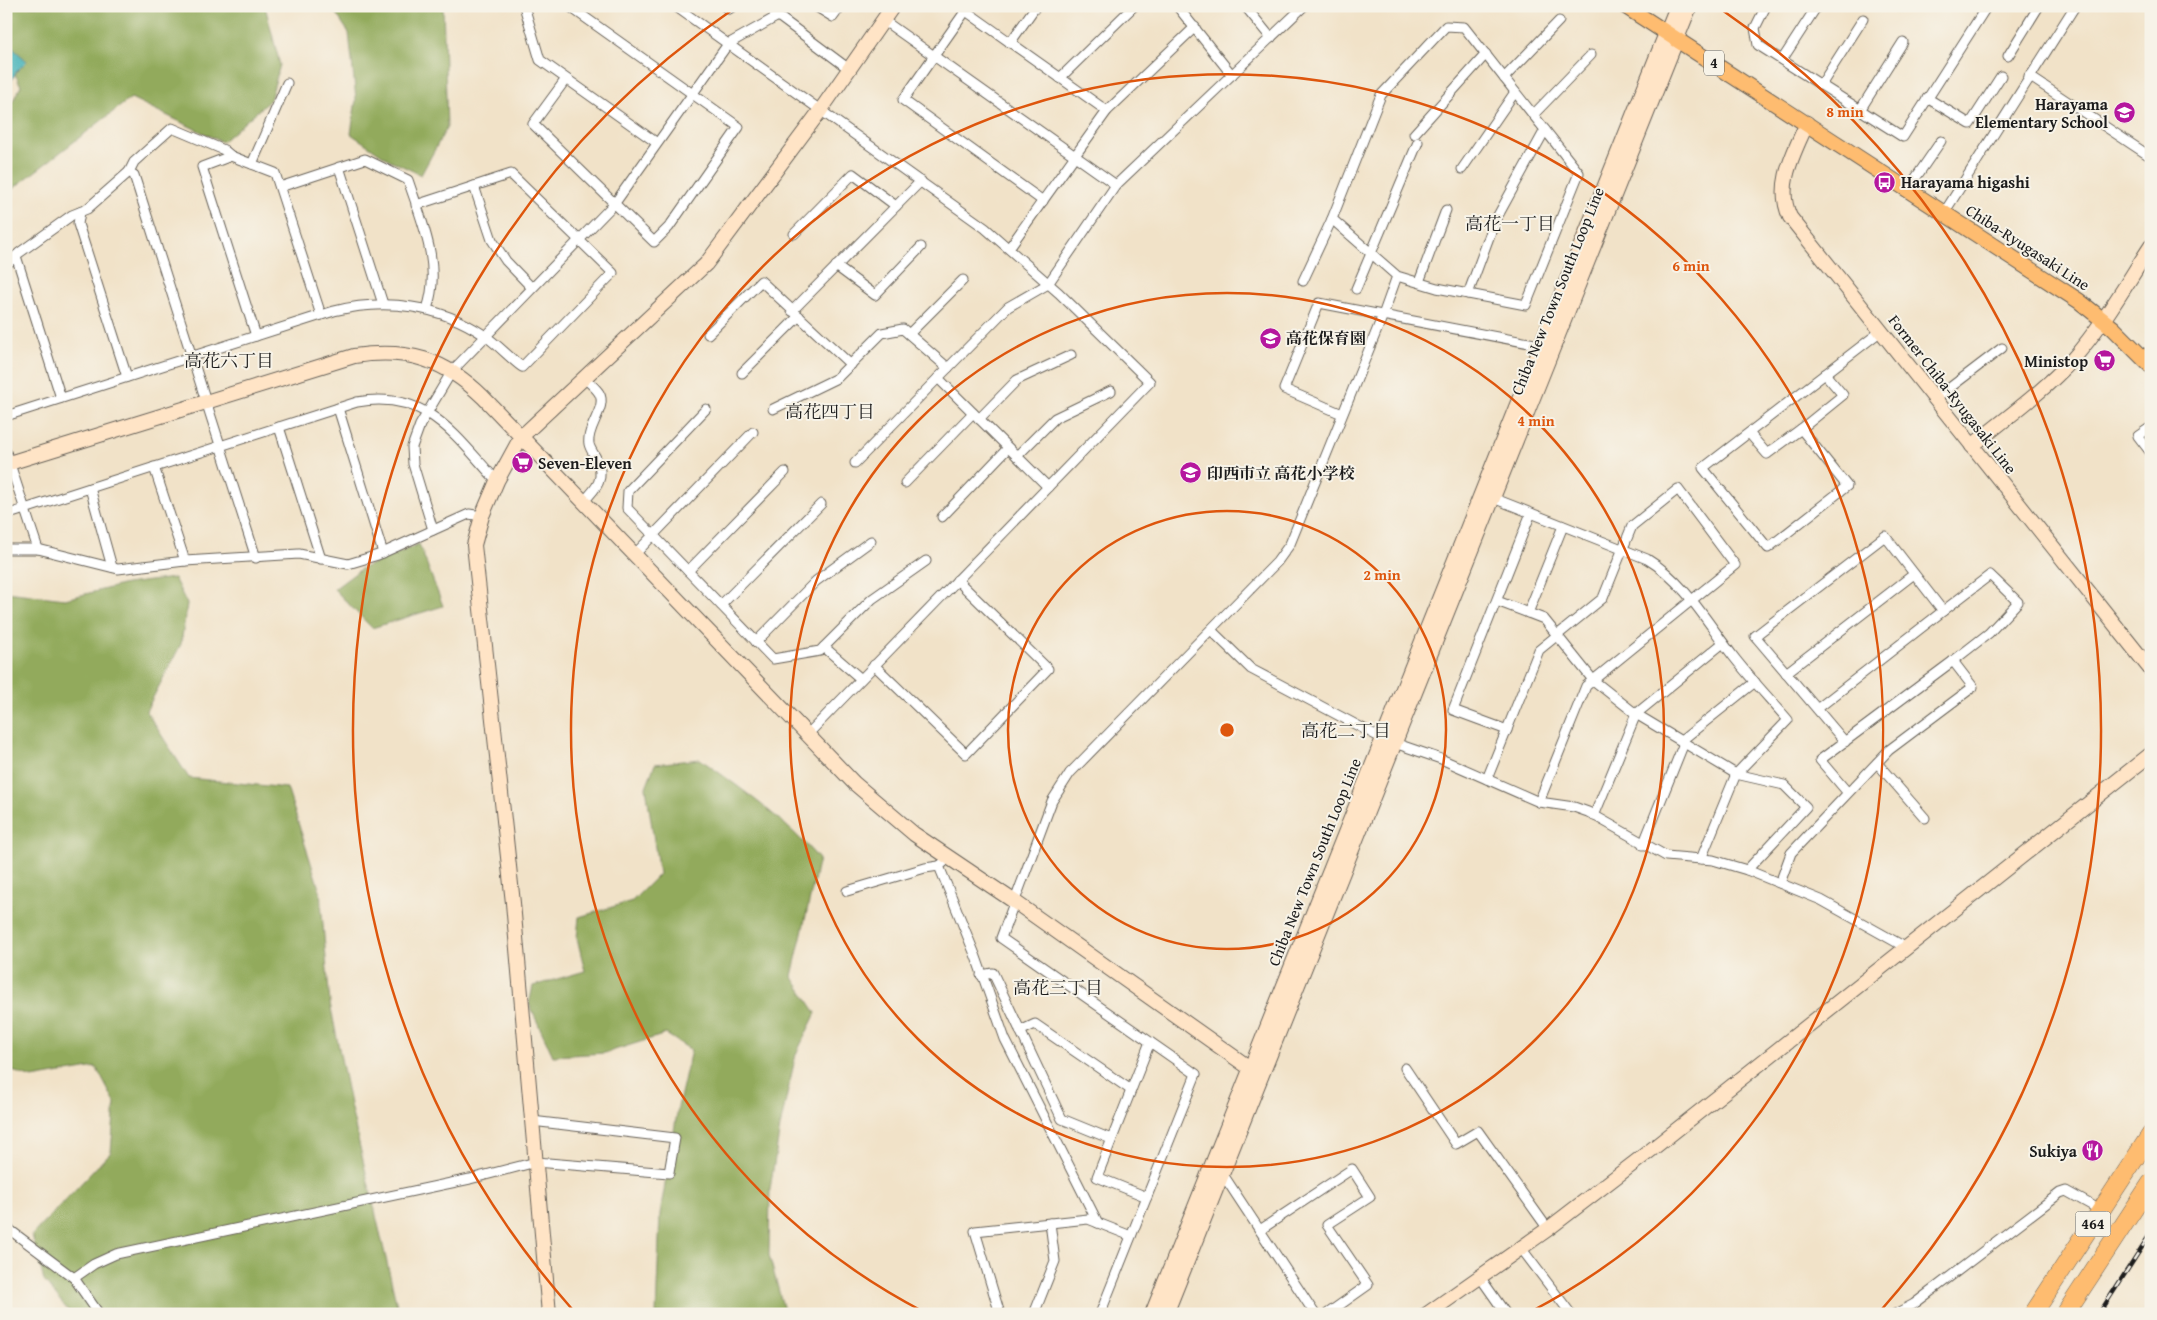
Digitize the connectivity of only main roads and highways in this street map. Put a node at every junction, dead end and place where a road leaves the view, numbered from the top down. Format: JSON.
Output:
{"nodes":[{"id":1,"x":1626,"y":6,"type":"edge"},
{"id":2,"x":2151,"y":366,"type":"edge"},
{"id":3,"x":2151,"y":1134,"type":"edge"},
{"id":4,"x":2151,"y":1183,"type":"edge"},
{"id":5,"x":2033,"y":1314,"type":"edge"},
{"id":6,"x":2065,"y":1314,"type":"edge"}],
"edges":[{"from":1,"to":2,"type":"main road","name":"Chiba-Ryugasaki Line","number":"4"},
{"from":3,"to":5,"type":"highway","number":"464"},
{"from":4,"to":6,"type":"highway","number":"464"}]}
